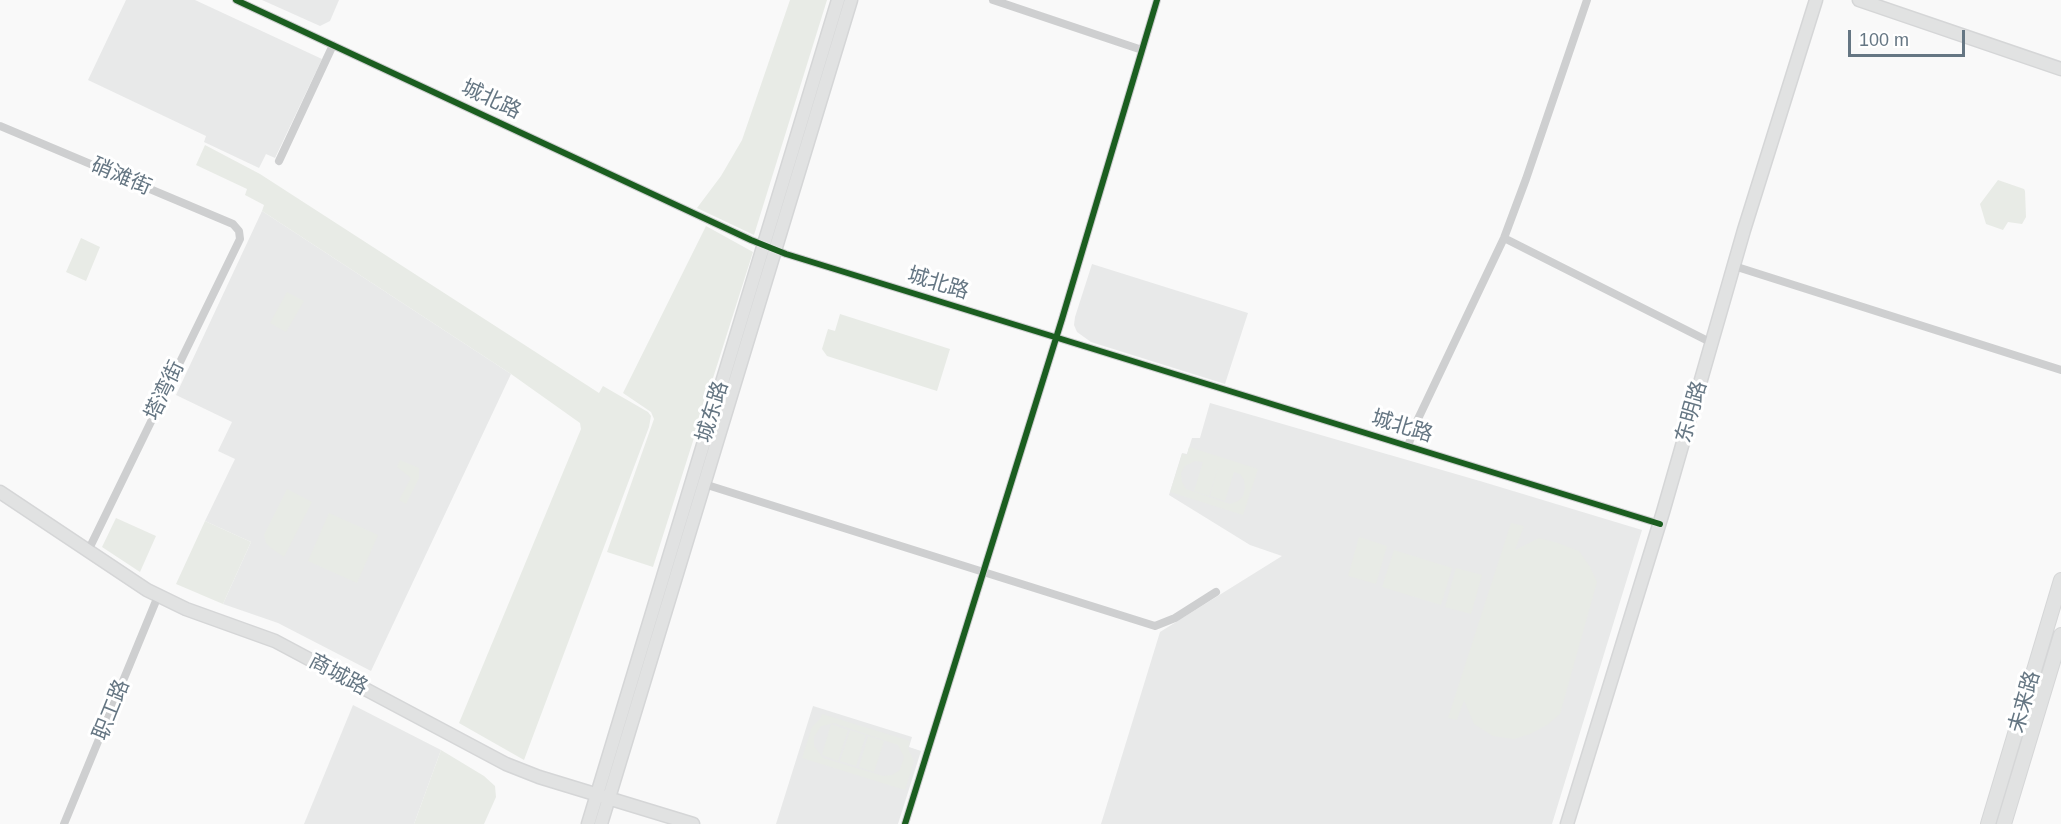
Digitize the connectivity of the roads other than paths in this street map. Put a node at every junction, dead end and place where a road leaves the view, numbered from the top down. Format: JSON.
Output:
{"nodes":[{"id":1,"x":236,"y":0,"type":"edge"},
{"id":2,"x":838,"y":0,"type":"edge"},
{"id":3,"x":851,"y":0,"type":"edge"},
{"id":4,"x":993,"y":0,"type":"edge"},
{"id":5,"x":1157,"y":0,"type":"edge"},
{"id":6,"x":1587,"y":0,"type":"edge"},
{"id":7,"x":1816,"y":0,"type":"edge"},
{"id":8,"x":1859,"y":0,"type":"edge"},
{"id":9,"x":333,"y":45,"type":"junction"},
{"id":10,"x":1143,"y":50,"type":"junction"},
{"id":11,"x":2061,"y":69,"type":"edge"},
{"id":12,"x":0,"y":126,"type":"edge"},
{"id":13,"x":279,"y":161,"type":"dead end"},
{"id":14,"x":239,"y":231,"type":"joint"},
{"id":15,"x":1504,"y":238,"type":"junction"},
{"id":16,"x":769,"y":247,"type":"junction"},
{"id":17,"x":1734,"y":267,"type":"junction"},
{"id":18,"x":1056,"y":338,"type":"junction"},
{"id":19,"x":1712,"y":343,"type":"junction"},
{"id":20,"x":2061,"y":370,"type":"edge"},
{"id":21,"x":1408,"y":446,"type":"junction"},
{"id":22,"x":704,"y":484,"type":"junction"},
{"id":23,"x":0,"y":492,"type":"edge"},
{"id":24,"x":1660,"y":524,"type":"junction"},
{"id":25,"x":88,"y":550,"type":"junction"},
{"id":26,"x":983,"y":572,"type":"junction"},
{"id":27,"x":2061,"y":580,"type":"edge"},
{"id":28,"x":1216,"y":592,"type":"dead end"},
{"id":29,"x":158,"y":596,"type":"junction"},
{"id":30,"x":2060,"y":644,"type":"edge"},
{"id":31,"x":603,"y":797,"type":"junction"},
{"id":32,"x":64,"y":824,"type":"edge"},
{"id":33,"x":588,"y":824,"type":"edge"},
{"id":34,"x":601,"y":824,"type":"edge"},
{"id":35,"x":693,"y":824,"type":"edge"},
{"id":36,"x":905,"y":824,"type":"edge"},
{"id":37,"x":1567,"y":824,"type":"edge"},
{"id":38,"x":1988,"y":824,"type":"edge"},
{"id":39,"x":2004,"y":824,"type":"edge"}],
"edges":[{"from":1,"to":9,"type":"street","name":"城北路"},
{"from":2,"to":16,"type":"street","name":"城东路"},
{"from":3,"to":16,"type":"street","name":"城东路"},
{"from":4,"to":10,"type":"street"},
{"from":5,"to":10,"type":"street"},
{"from":6,"to":15,"type":"street"},
{"from":7,"to":17,"type":"street","name":"东明路"},
{"from":8,"to":11,"type":"street"},
{"from":9,"to":13,"type":"street"},
{"from":9,"to":16,"type":"street","name":"城北路"},
{"from":10,"to":18,"type":"street"},
{"from":12,"to":14,"type":"street","name":"硝滩街"},
{"from":14,"to":25,"type":"street","name":"塔湾街"},
{"from":15,"to":19,"type":"street"},
{"from":15,"to":21,"type":"street"},
{"from":16,"to":18,"type":"street","name":"城北路"},
{"from":16,"to":22,"type":"street","name":"城东路"},
{"from":16,"to":31,"type":"street","name":"城东路"},
{"from":17,"to":19,"type":"street","name":"东明路"},
{"from":17,"to":20,"type":"street"},
{"from":18,"to":21,"type":"street","name":"城北路"},
{"from":18,"to":26,"type":"street"},
{"from":19,"to":24,"type":"street","name":"东明路"},
{"from":21,"to":24,"type":"street","name":"城北路"},
{"from":22,"to":26,"type":"street"},
{"from":22,"to":31,"type":"street","name":"城东路"},
{"from":23,"to":25,"type":"street","name":"商城路"},
{"from":24,"to":37,"type":"street","name":"东明路"},
{"from":25,"to":29,"type":"street","name":"商城路"},
{"from":26,"to":28,"type":"street"},
{"from":26,"to":36,"type":"street"},
{"from":27,"to":38,"type":"main road","name":"未来路"},
{"from":29,"to":31,"type":"street","name":"商城路"},
{"from":29,"to":32,"type":"street","name":"职工路"},
{"from":30,"to":39,"type":"main road","name":"未来路"},
{"from":31,"to":33,"type":"street","name":"城东路"},
{"from":31,"to":34,"type":"street","name":"城东路"},
{"from":31,"to":35,"type":"street","name":"商城路"}]}
